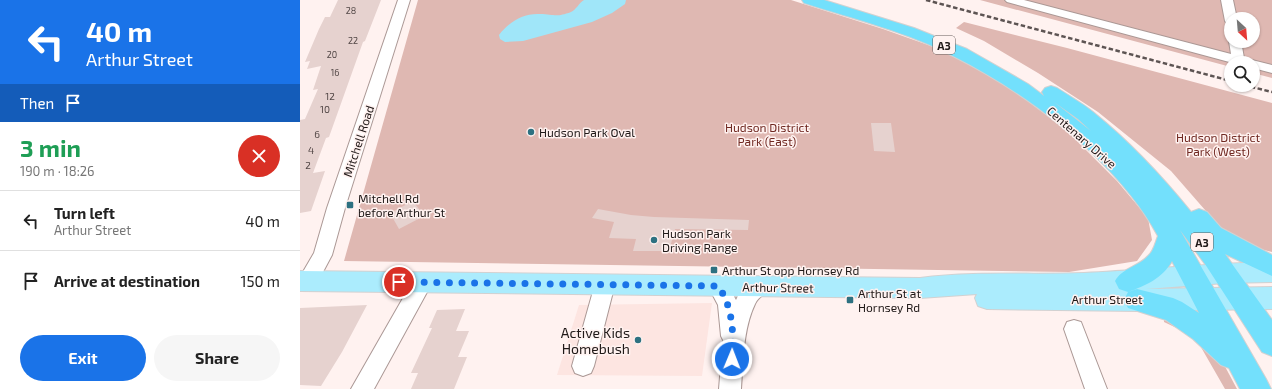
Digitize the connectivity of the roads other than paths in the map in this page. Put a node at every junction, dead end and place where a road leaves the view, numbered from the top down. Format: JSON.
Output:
{"nodes":[{"id":1,"x":404,"y":0,"type":"edge"},
{"id":2,"x":809,"y":0,"type":"edge"},
{"id":3,"x":844,"y":0,"type":"edge"},
{"id":4,"x":1011,"y":0,"type":"edge"},
{"id":5,"x":1228,"y":0,"type":"edge"},
{"id":6,"x":1230,"y":12,"type":"edge"},
{"id":7,"x":1224,"y":57,"type":"edge"},
{"id":8,"x":1260,"y":66,"type":"edge"},
{"id":9,"x":1272,"y":69,"type":"edge"},
{"id":10,"x":1159,"y":187,"type":"junction"},
{"id":11,"x":1170,"y":234,"type":"junction"},
{"id":12,"x":1272,"y":266,"type":"edge"},
{"id":13,"x":1224,"y":272,"type":"junction"},
{"id":14,"x":1272,"y":272,"type":"edge"},
{"id":15,"x":1193,"y":276,"type":"junction"},
{"id":16,"x":304,"y":281,"type":"edge"},
{"id":17,"x":422,"y":283,"type":"junction"},
{"id":18,"x":605,"y":284,"type":"junction"},
{"id":19,"x":718,"y":286,"type":"junction"},
{"id":20,"x":761,"y":286,"type":"junction"},
{"id":21,"x":1133,"y":290,"type":"junction"},
{"id":22,"x":1243,"y":298,"type":"junction"},
{"id":23,"x":1272,"y":298,"type":"edge"},
{"id":24,"x":1206,"y":299,"type":"junction"},
{"id":25,"x":1074,"y":329,"type":"dead end"},
{"id":26,"x":1272,"y":343,"type":"edge"},
{"id":27,"x":733,"y":344,"type":"junction"},
{"id":28,"x":583,"y":366,"type":"dead end"},
{"id":29,"x":1251,"y":379,"type":"edge"},
{"id":30,"x":362,"y":389,"type":"edge"},
{"id":31,"x":730,"y":389,"type":"edge"},
{"id":32,"x":1096,"y":389,"type":"edge"}],
"edges":[{"from":1,"to":16,"type":"street","name":"Mitchell Road"},
{"from":2,"to":11,"type":"highway","name":"Centenary Drive","number":"A3"},
{"from":3,"to":10,"type":"highway","name":"Centenary Drive","number":"A3"},
{"from":4,"to":7,"type":"street"},
{"from":5,"to":6,"type":"street"},
{"from":8,"to":9,"type":"street"},
{"from":10,"to":12,"type":"highway"},
{"from":10,"to":13,"type":"highway","name":"Centenary Drive","number":"A3"},
{"from":11,"to":15,"type":"highway","name":"Centenary Drive","number":"A3"},
{"from":11,"to":21,"type":"highway"},
{"from":13,"to":14,"type":"main road","name":"Arthur Street"},
{"from":13,"to":15,"type":"main road","name":"Arthur Street"},
{"from":13,"to":22,"type":"highway","name":"Centenary Drive","number":"A3"},
{"from":15,"to":21,"type":"main road","name":"Arthur Street"},
{"from":15,"to":24,"type":"highway","name":"Centenary Drive","number":"A3"},
{"from":16,"to":17,"type":"main road","name":"Arthur Street"},
{"from":17,"to":18,"type":"main road","name":"Arthur Street"},
{"from":17,"to":30,"type":"street"},
{"from":18,"to":19,"type":"main road","name":"Arthur Street"},
{"from":18,"to":28,"type":"street"},
{"from":19,"to":20,"type":"main road","name":"Arthur Street"},
{"from":19,"to":27,"type":"street"},
{"from":20,"to":21,"type":"main road","name":"Arthur Street"},
{"from":20,"to":27,"type":"street"},
{"from":21,"to":24,"type":"main road","name":"Arthur Street"},
{"from":21,"to":29,"type":"highway"},
{"from":22,"to":23,"type":"main road","name":"Arthur Street"},
{"from":22,"to":24,"type":"main road","name":"Arthur Street"},
{"from":22,"to":26,"type":"highway","name":"Centenary Drive","number":"A3"},
{"from":24,"to":29,"type":"highway","name":"Centenary Drive","number":"A3"},
{"from":25,"to":32,"type":"street"},
{"from":27,"to":31,"type":"street"}]}
